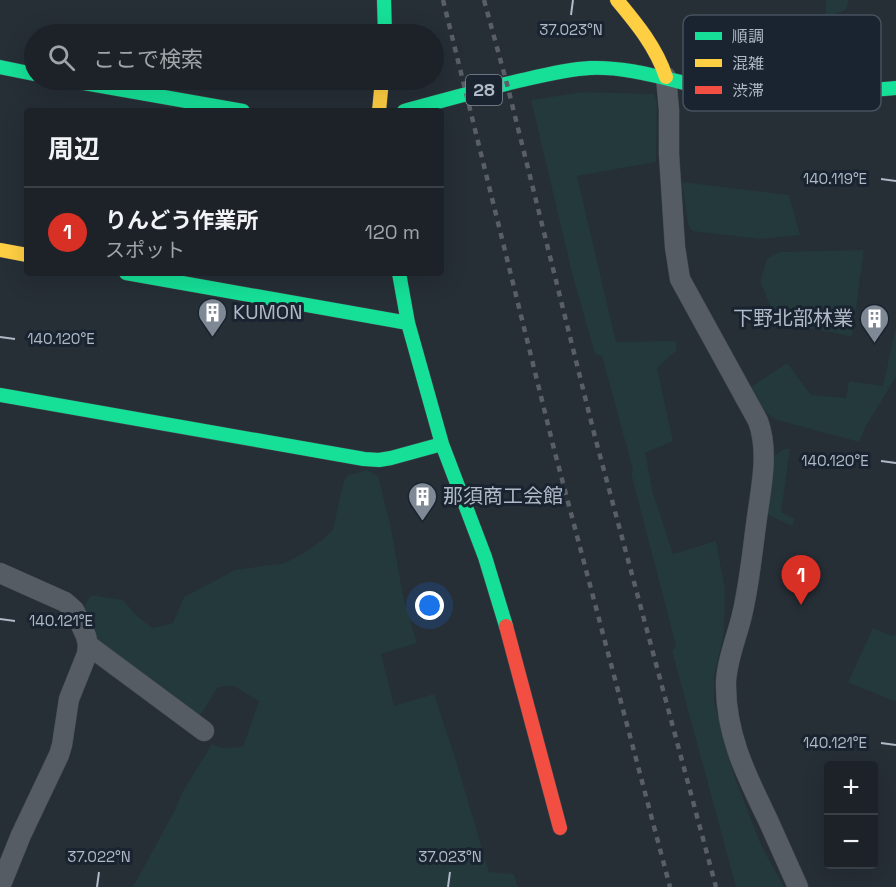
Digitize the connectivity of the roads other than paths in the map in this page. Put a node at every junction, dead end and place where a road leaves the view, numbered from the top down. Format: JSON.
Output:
{"nodes":[{"id":1,"x":384,"y":0,"type":"edge"},
{"id":2,"x":617,"y":0,"type":"edge"},
{"id":3,"x":385,"y":24,"type":"edge"},
{"id":4,"x":0,"y":68,"type":"edge"},
{"id":5,"x":24,"y":72,"type":"edge"},
{"id":6,"x":666,"y":77,"type":"junction"},
{"id":7,"x":683,"y":81,"type":"edge"},
{"id":8,"x":896,"y":88,"type":"edge"},
{"id":9,"x":881,"y":89,"type":"edge"},
{"id":10,"x":124,"y":90,"type":"edge"},
{"id":11,"x":381,"y":90,"type":"edge"},
{"id":12,"x":226,"y":108,"type":"edge"},
{"id":13,"x":379,"y":108,"type":"edge"},
{"id":14,"x":416,"y":108,"type":"edge"},
{"id":15,"x":0,"y":250,"type":"edge"},
{"id":16,"x":24,"y":254,"type":"edge"},
{"id":17,"x":143,"y":276,"type":"edge"},
{"id":18,"x":400,"y":276,"type":"edge"},
{"id":19,"x":408,"y":323,"type":"junction"},
{"id":20,"x":0,"y":395,"type":"edge"},
{"id":21,"x":442,"y":444,"type":"junction"},
{"id":22,"x":0,"y":573,"type":"edge"},
{"id":23,"x":88,"y":645,"type":"junction"},
{"id":24,"x":204,"y":731,"type":"dead end"},
{"id":25,"x":560,"y":828,"type":"dead end"},
{"id":26,"x":0,"y":887,"type":"edge"},
{"id":27,"x":798,"y":887,"type":"edge"}],
"edges":[{"from":1,"to":3,"type":"street"},
{"from":2,"to":6,"type":"street"},
{"from":4,"to":5,"type":"street"},
{"from":6,"to":7,"type":"street","number":"28"},
{"from":6,"to":14,"type":"street","number":"28"},
{"from":6,"to":27,"type":"street"},
{"from":8,"to":9,"type":"street","number":"28"},
{"from":10,"to":12,"type":"street"},
{"from":11,"to":13,"type":"street"},
{"from":15,"to":16,"type":"street"},
{"from":17,"to":19,"type":"street"},
{"from":18,"to":19,"type":"street"},
{"from":19,"to":21,"type":"street"},
{"from":20,"to":21,"type":"street"},
{"from":21,"to":25,"type":"street"},
{"from":22,"to":23,"type":"street"},
{"from":23,"to":24,"type":"street"},
{"from":23,"to":26,"type":"street"}]}
